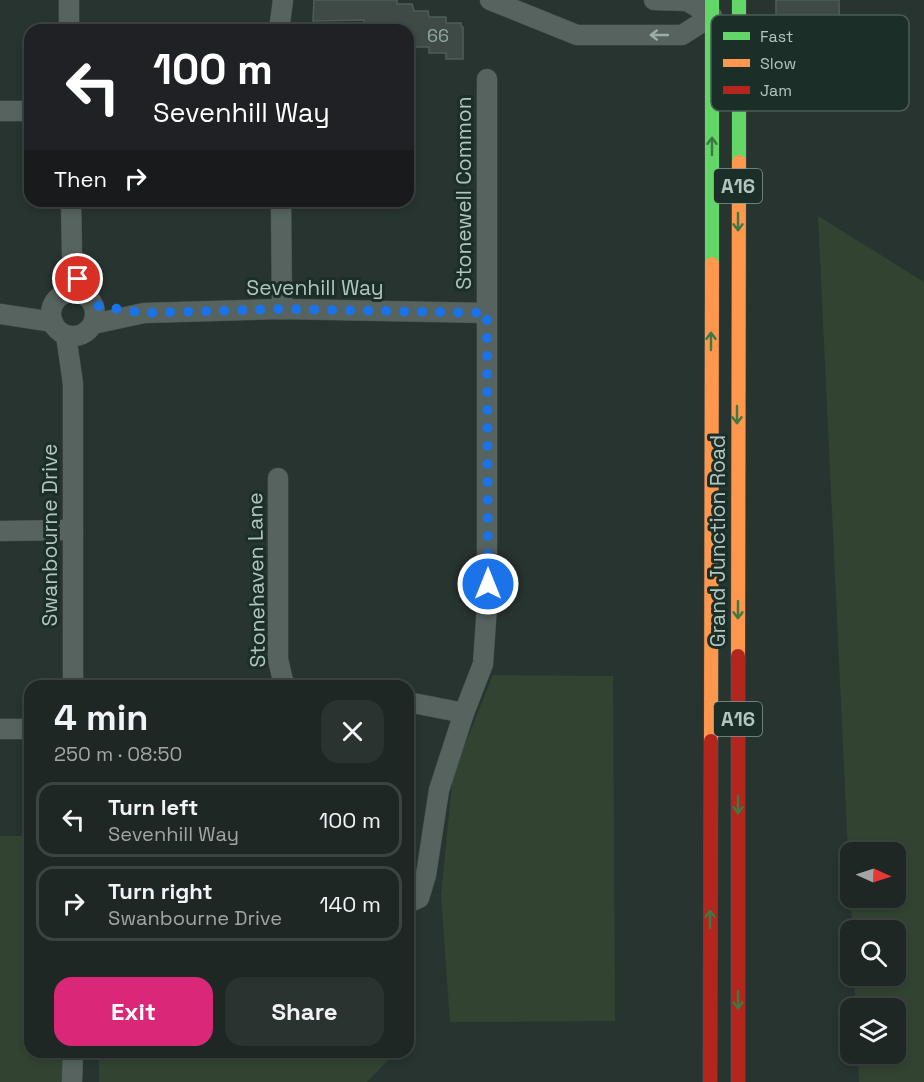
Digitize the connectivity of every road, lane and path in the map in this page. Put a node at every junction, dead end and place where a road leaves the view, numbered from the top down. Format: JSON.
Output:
{"nodes":[{"id":1,"x":69,"y":0,"type":"edge"},
{"id":2,"x":283,"y":0,"type":"edge"},
{"id":3,"x":490,"y":0,"type":"edge"},
{"id":4,"x":654,"y":0,"type":"edge"},
{"id":5,"x":712,"y":8,"type":"edge"},
{"id":6,"x":736,"y":15,"type":"edge"},
{"id":7,"x":69,"y":24,"type":"edge"},
{"id":8,"x":280,"y":24,"type":"edge"},
{"id":9,"x":487,"y":79,"type":"dead end"},
{"id":10,"x":0,"y":111,"type":"edge"},
{"id":11,"x":24,"y":111,"type":"edge"},
{"id":12,"x":712,"y":111,"type":"edge"},
{"id":13,"x":739,"y":111,"type":"edge"},
{"id":14,"x":71,"y":207,"type":"edge"},
{"id":15,"x":281,"y":207,"type":"edge"},
{"id":16,"x":282,"y":309,"type":"junction"},
{"id":17,"x":487,"y":313,"type":"junction"},
{"id":18,"x":2,"y":314,"type":"edge"},
{"id":19,"x":73,"y":315,"type":"junction"},
{"id":20,"x":278,"y":478,"type":"dead end"},
{"id":21,"x":72,"y":530,"type":"junction"},
{"id":22,"x":0,"y":531,"type":"edge"},
{"id":23,"x":73,"y":680,"type":"edge"},
{"id":24,"x":283,"y":680,"type":"edge"},
{"id":25,"x":414,"y":703,"type":"edge"},
{"id":26,"x":464,"y":713,"type":"junction"},
{"id":27,"x":0,"y":729,"type":"edge"},
{"id":28,"x":24,"y":729,"type":"edge"},
{"id":29,"x":414,"y":900,"type":"edge"},
{"id":30,"x":73,"y":1058,"type":"edge"},
{"id":31,"x":72,"y":1082,"type":"edge"},
{"id":32,"x":710,"y":1082,"type":"edge"},
{"id":33,"x":738,"y":1082,"type":"edge"}],
"edges":[{"from":1,"to":7,"type":"street"},
{"from":2,"to":8,"type":"street"},
{"from":5,"to":3,"type":"street","one_way":true},
{"from":4,"to":5,"type":"street"},
{"from":5,"to":6,"type":"highway"},
{"from":9,"to":17,"type":"street","name":"Stonewell Common"},
{"from":10,"to":11,"type":"street"},
{"from":32,"to":12,"type":"highway","name":"Grand Junction Road","number":"A16","one_way":true},
{"from":13,"to":33,"type":"highway","name":"Grand Junction Road","number":"A16","one_way":true},
{"from":14,"to":19,"type":"street","name":"Swanbourne Drive"},
{"from":15,"to":16,"type":"street"},
{"from":16,"to":17,"type":"street","name":"Sevenhill Way"},
{"from":16,"to":19,"type":"street","name":"Sevenhill Way"},
{"from":17,"to":26,"type":"street","name":"Stonewell Common"},
{"from":18,"to":19,"type":"street","name":"Sevenhill Way"},
{"from":19,"to":21,"type":"street","name":"Swanbourne Drive"},
{"from":20,"to":24,"type":"street","name":"Stonehaven Lane"},
{"from":21,"to":22,"type":"street"},
{"from":21,"to":23,"type":"street","name":"Swanbourne Drive"},
{"from":25,"to":26,"type":"street"},
{"from":26,"to":29,"type":"street","name":"Stonewell Common"},
{"from":27,"to":28,"type":"street"},
{"from":30,"to":31,"type":"street"}]}
